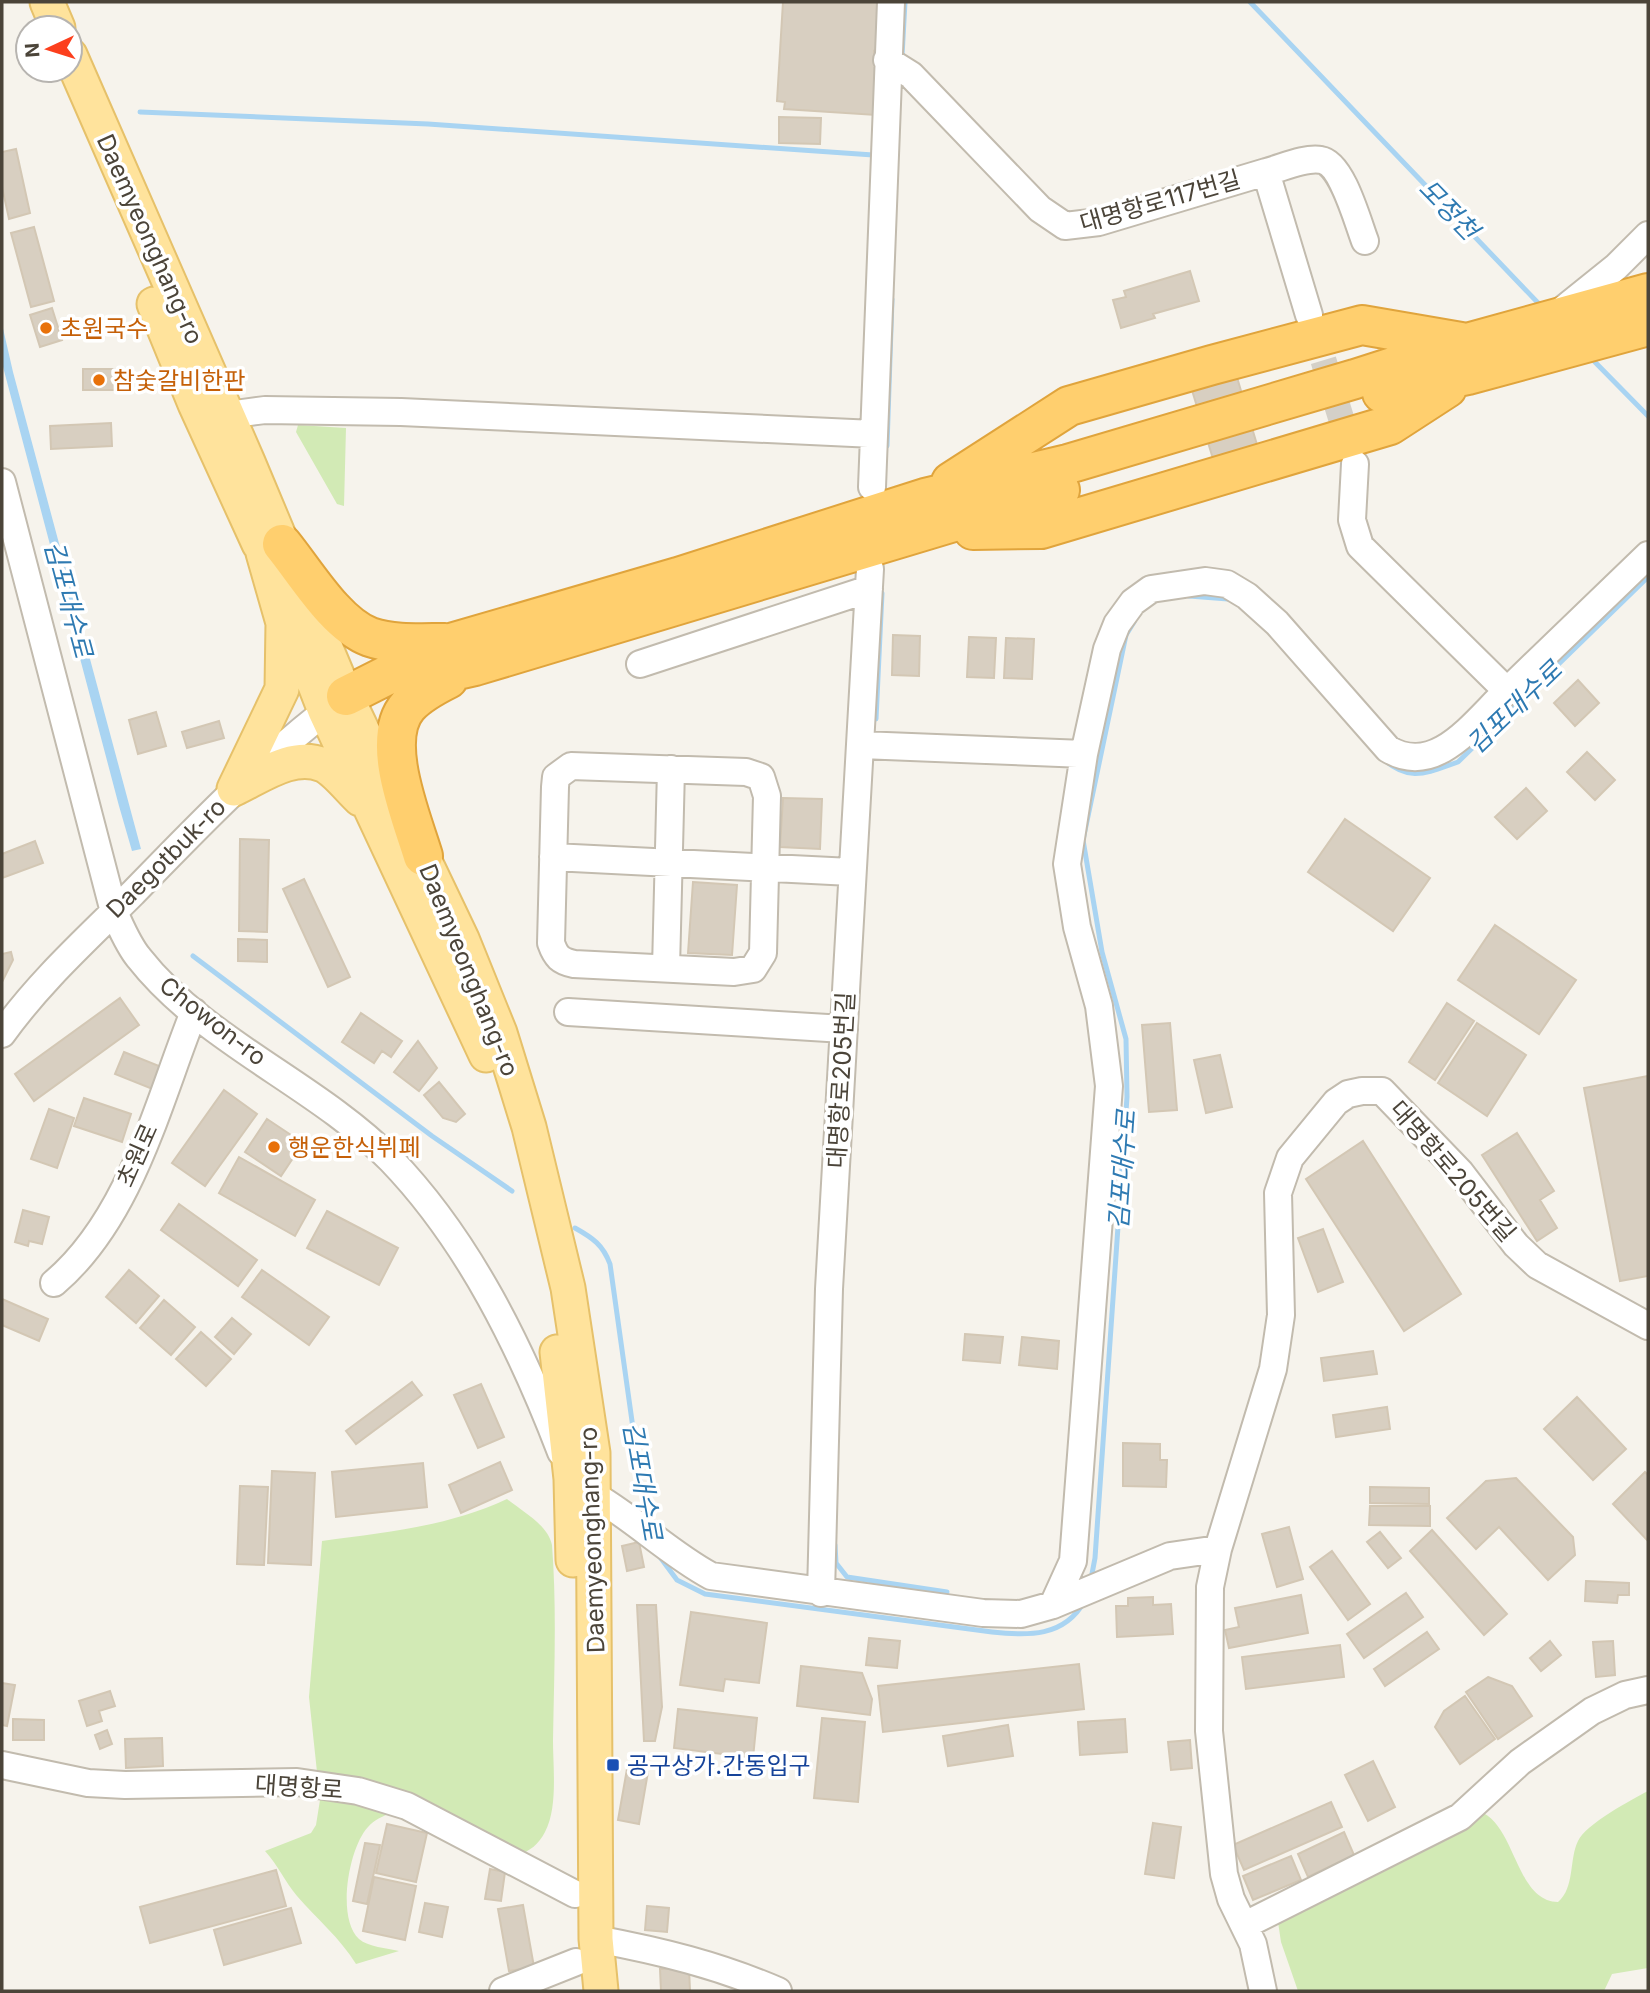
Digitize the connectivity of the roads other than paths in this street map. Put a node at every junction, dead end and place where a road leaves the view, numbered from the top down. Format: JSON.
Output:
{"nodes":[{"id":1,"x":891,"y":2,"type":"edge"},
{"id":2,"x":887,"y":60,"type":"junction"},
{"id":3,"x":62,"y":84,"type":"edge"},
{"id":4,"x":83,"y":84,"type":"edge"},
{"id":5,"x":1266,"y":172,"type":"junction"},
{"id":6,"x":1648,"y":235,"type":"edge"},
{"id":7,"x":1365,"y":241,"type":"dead end"},
{"id":8,"x":1648,"y":293,"type":"edge"},
{"id":9,"x":1309,"y":315,"type":"tunnel mouth"},
{"id":10,"x":1616,"y":329,"type":"edge"},
{"id":11,"x":1474,"y":352,"type":"junction"},
{"id":12,"x":228,"y":415,"type":"junction"},
{"id":13,"x":874,"y":434,"type":"junction"},
{"id":14,"x":1355,"y":464,"type":"tunnel mouth"},
{"id":15,"x":2,"y":482,"type":"edge"},
{"id":16,"x":873,"y":487,"type":"dead end"},
{"id":17,"x":927,"y":514,"type":"junction"},
{"id":18,"x":273,"y":549,"type":"junction"},
{"id":19,"x":1648,"y":555,"type":"edge"},
{"id":20,"x":463,"y":654,"type":"junction"},
{"id":21,"x":640,"y":664,"type":"dead end"},
{"id":22,"x":1507,"y":691,"type":"junction"},
{"id":23,"x":335,"y":704,"type":"junction"},
{"id":24,"x":861,"y":745,"type":"junction"},
{"id":25,"x":1084,"y":754,"type":"junction"},
{"id":26,"x":671,"y":769,"type":"junction"},
{"id":27,"x":234,"y":789,"type":"junction"},
{"id":28,"x":371,"y":810,"type":"junction"},
{"id":29,"x":423,"y":856,"type":"junction"},
{"id":30,"x":553,"y":857,"type":"junction"},
{"id":31,"x":668,"y":862,"type":"junction"},
{"id":32,"x":765,"y":867,"type":"junction"},
{"id":33,"x":851,"y":873,"type":"junction"},
{"id":34,"x":114,"y":912,"type":"junction"},
{"id":35,"x":666,"y":968,"type":"junction"},
{"id":36,"x":194,"y":1012,"type":"junction"},
{"id":37,"x":568,"y":1012,"type":"dead end"},
{"id":38,"x":844,"y":1029,"type":"junction"},
{"id":39,"x":2,"y":1034,"type":"edge"},
{"id":40,"x":54,"y":1283,"type":"dead end"},
{"id":41,"x":1648,"y":1326,"type":"edge"},
{"id":42,"x":526,"y":1373,"type":"junction"},
{"id":43,"x":561,"y":1375,"type":"junction"},
{"id":44,"x":583,"y":1488,"type":"junction"},
{"id":45,"x":1218,"y":1549,"type":"junction"},
{"id":46,"x":821,"y":1593,"type":"junction"},
{"id":47,"x":1063,"y":1601,"type":"junction"},
{"id":48,"x":1648,"y":1690,"type":"edge"},
{"id":49,"x":2,"y":1765,"type":"edge"},
{"id":50,"x":575,"y":1894,"type":"junction"},
{"id":51,"x":1245,"y":1924,"type":"junction"},
{"id":52,"x":584,"y":1964,"type":"edge"},
{"id":53,"x":503,"y":1991,"type":"edge"},
{"id":54,"x":601,"y":1991,"type":"edge"},
{"id":55,"x":778,"y":1991,"type":"edge"},
{"id":56,"x":1264,"y":1991,"type":"edge"}],
"edges":[{"from":1,"to":2,"type":"street"},
{"from":2,"to":5,"type":"street","name":"대명항로117번길"},
{"from":2,"to":13,"type":"street"},
{"from":3,"to":18,"type":"main road","name":"Daemyeonghang-ro"},
{"from":4,"to":12,"type":"main road","name":"Daemyeonghang-ro"},
{"from":5,"to":7,"type":"street"},
{"from":5,"to":9,"type":"street","name":"대명항로117번길"},
{"from":6,"to":10,"type":"street"},
{"from":8,"to":10,"type":"highway"},
{"from":10,"to":11,"type":"highway"},
{"from":10,"to":11,"type":"highway"},
{"from":11,"to":17,"type":"highway"},
{"from":11,"to":17,"type":"highway"},
{"from":11,"to":17,"type":"highway"},
{"from":12,"to":13,"type":"street"},
{"from":12,"to":18,"type":"main road","name":"Daemyeonghang-ro"},
{"from":13,"to":16,"type":"street"},
{"from":14,"to":22,"type":"street"},
{"from":15,"to":34,"type":"street","name":"Chowon-ro"},
{"from":17,"to":20,"type":"highway"},
{"from":18,"to":20,"type":"highway"},
{"from":18,"to":23,"type":"main road","name":"Daemyeonghang-ro"},
{"from":18,"to":27,"type":"main road"},
{"from":19,"to":22,"type":"street"},
{"from":20,"to":23,"type":"highway"},
{"from":20,"to":29,"type":"highway"},
{"from":21,"to":24,"type":"street","name":"대명항로205번길"},
{"from":22,"to":25,"type":"street"},
{"from":23,"to":27,"type":"street","name":"Daegotbuk-ro"},
{"from":23,"to":28,"type":"main road","name":"Daemyeonghang-ro"},
{"from":23,"to":29,"type":"main road","name":"Daemyeonghang-ro"},
{"from":24,"to":25,"type":"street"},
{"from":24,"to":33,"type":"street","name":"대명항로205번길"},
{"from":25,"to":47,"type":"street"},
{"from":26,"to":30,"type":"street"},
{"from":26,"to":31,"type":"street"},
{"from":26,"to":32,"type":"street"},
{"from":27,"to":28,"type":"main road"},
{"from":27,"to":34,"type":"street","name":"Daegotbuk-ro"},
{"from":28,"to":43,"type":"main road","name":"Daemyeonghang-ro"},
{"from":29,"to":44,"type":"main road","name":"Daemyeonghang-ro"},
{"from":30,"to":31,"type":"street"},
{"from":30,"to":35,"type":"street"},
{"from":31,"to":32,"type":"street"},
{"from":31,"to":35,"type":"street"},
{"from":32,"to":33,"type":"street"},
{"from":32,"to":35,"type":"street"},
{"from":33,"to":38,"type":"street","name":"대명항로205번길"},
{"from":34,"to":36,"type":"street","name":"Chowon-ro"},
{"from":34,"to":39,"type":"street","name":"Daegotbuk-ro"},
{"from":36,"to":40,"type":"street","name":"초원로"},
{"from":36,"to":42,"type":"street","name":"Chowon-ro"},
{"from":37,"to":38,"type":"street"},
{"from":38,"to":46,"type":"street","name":"대명항로205번길"},
{"from":41,"to":45,"type":"street","name":"대명항로205번길"},
{"from":42,"to":43,"type":"street"},
{"from":42,"to":44,"type":"street","name":"Chowon-ro"},
{"from":43,"to":44,"type":"main road","name":"Daemyeonghang-ro"},
{"from":44,"to":46,"type":"street"},
{"from":44,"to":50,"type":"main road","name":"Daemyeonghang-ro"},
{"from":44,"to":52,"type":"main road","name":"Daemyeonghang-ro"},
{"from":45,"to":47,"type":"street"},
{"from":45,"to":51,"type":"street","name":"대명항로205번길"},
{"from":46,"to":47,"type":"street"},
{"from":48,"to":51,"type":"street"},
{"from":49,"to":50,"type":"street","name":"대명항로"},
{"from":50,"to":52,"type":"main road","name":"Daemyeonghang-ro"},
{"from":51,"to":56,"type":"street","name":"대명항로205번길"},
{"from":52,"to":53,"type":"street"},
{"from":52,"to":54,"type":"main road","name":"Daemyeonghang-ro"},
{"from":52,"to":55,"type":"street"}]}
